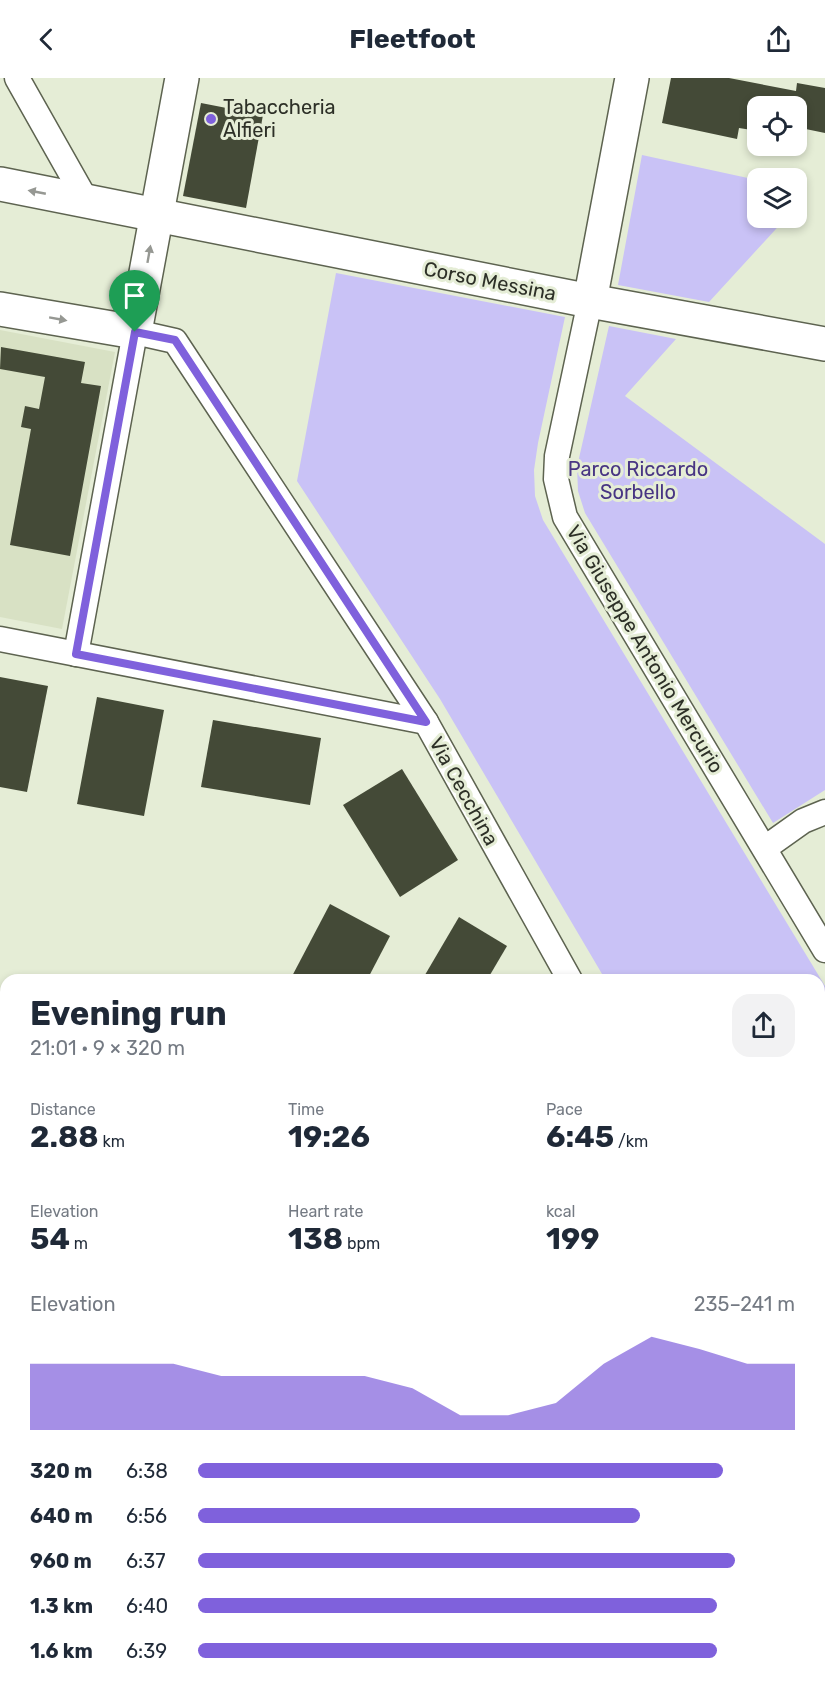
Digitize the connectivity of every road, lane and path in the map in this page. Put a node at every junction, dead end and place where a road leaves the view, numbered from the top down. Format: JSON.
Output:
{"nodes":[{"id":1,"x":17,"y":78,"type":"edge"},
{"id":2,"x":182,"y":78,"type":"edge"},
{"id":3,"x":632,"y":78,"type":"edge"},
{"id":4,"x":0,"y":184,"type":"edge"},
{"id":5,"x":87,"y":202,"type":"junction"},
{"id":6,"x":156,"y":215,"type":"junction"},
{"id":7,"x":590,"y":301,"type":"junction"},
{"id":8,"x":0,"y":309,"type":"edge"},
{"id":9,"x":135,"y":332,"type":"junction"},
{"id":10,"x":825,"y":344,"type":"edge"},
{"id":11,"x":0,"y":639,"type":"edge"},
{"id":12,"x":76,"y":654,"type":"junction"},
{"id":13,"x":426,"y":722,"type":"junction"},
{"id":14,"x":825,"y":812,"type":"edge"},
{"id":15,"x":765,"y":848,"type":"junction"},
{"id":16,"x":825,"y":950,"type":"edge"},
{"id":17,"x":567,"y":974,"type":"edge"}],
"edges":[{"from":1,"to":5,"type":"street"},
{"from":2,"to":6,"type":"street"},
{"from":3,"to":7,"type":"street","name":"Via Giuseppe Antonio Mercurio"},
{"from":5,"to":4,"type":"street","name":"Corso Messina","one_way":true},
{"from":5,"to":6,"type":"street","name":"Corso Messina"},
{"from":6,"to":7,"type":"street","name":"Corso Messina"},
{"from":9,"to":6,"type":"street","one_way":true},
{"from":7,"to":10,"type":"street","name":"Corso Messina"},
{"from":7,"to":15,"type":"street","name":"Via Giuseppe Antonio Mercurio"},
{"from":8,"to":9,"type":"street","one_way":true},
{"from":9,"to":12,"type":"street"},
{"from":9,"to":13,"type":"street","name":"Via Cecchina"},
{"from":11,"to":12,"type":"street"},
{"from":12,"to":13,"type":"street"},
{"from":13,"to":17,"type":"street","name":"Via Cecchina"},
{"from":14,"to":15,"type":"street"},
{"from":15,"to":16,"type":"street","name":"Via Giuseppe Antonio Mercurio"}]}
